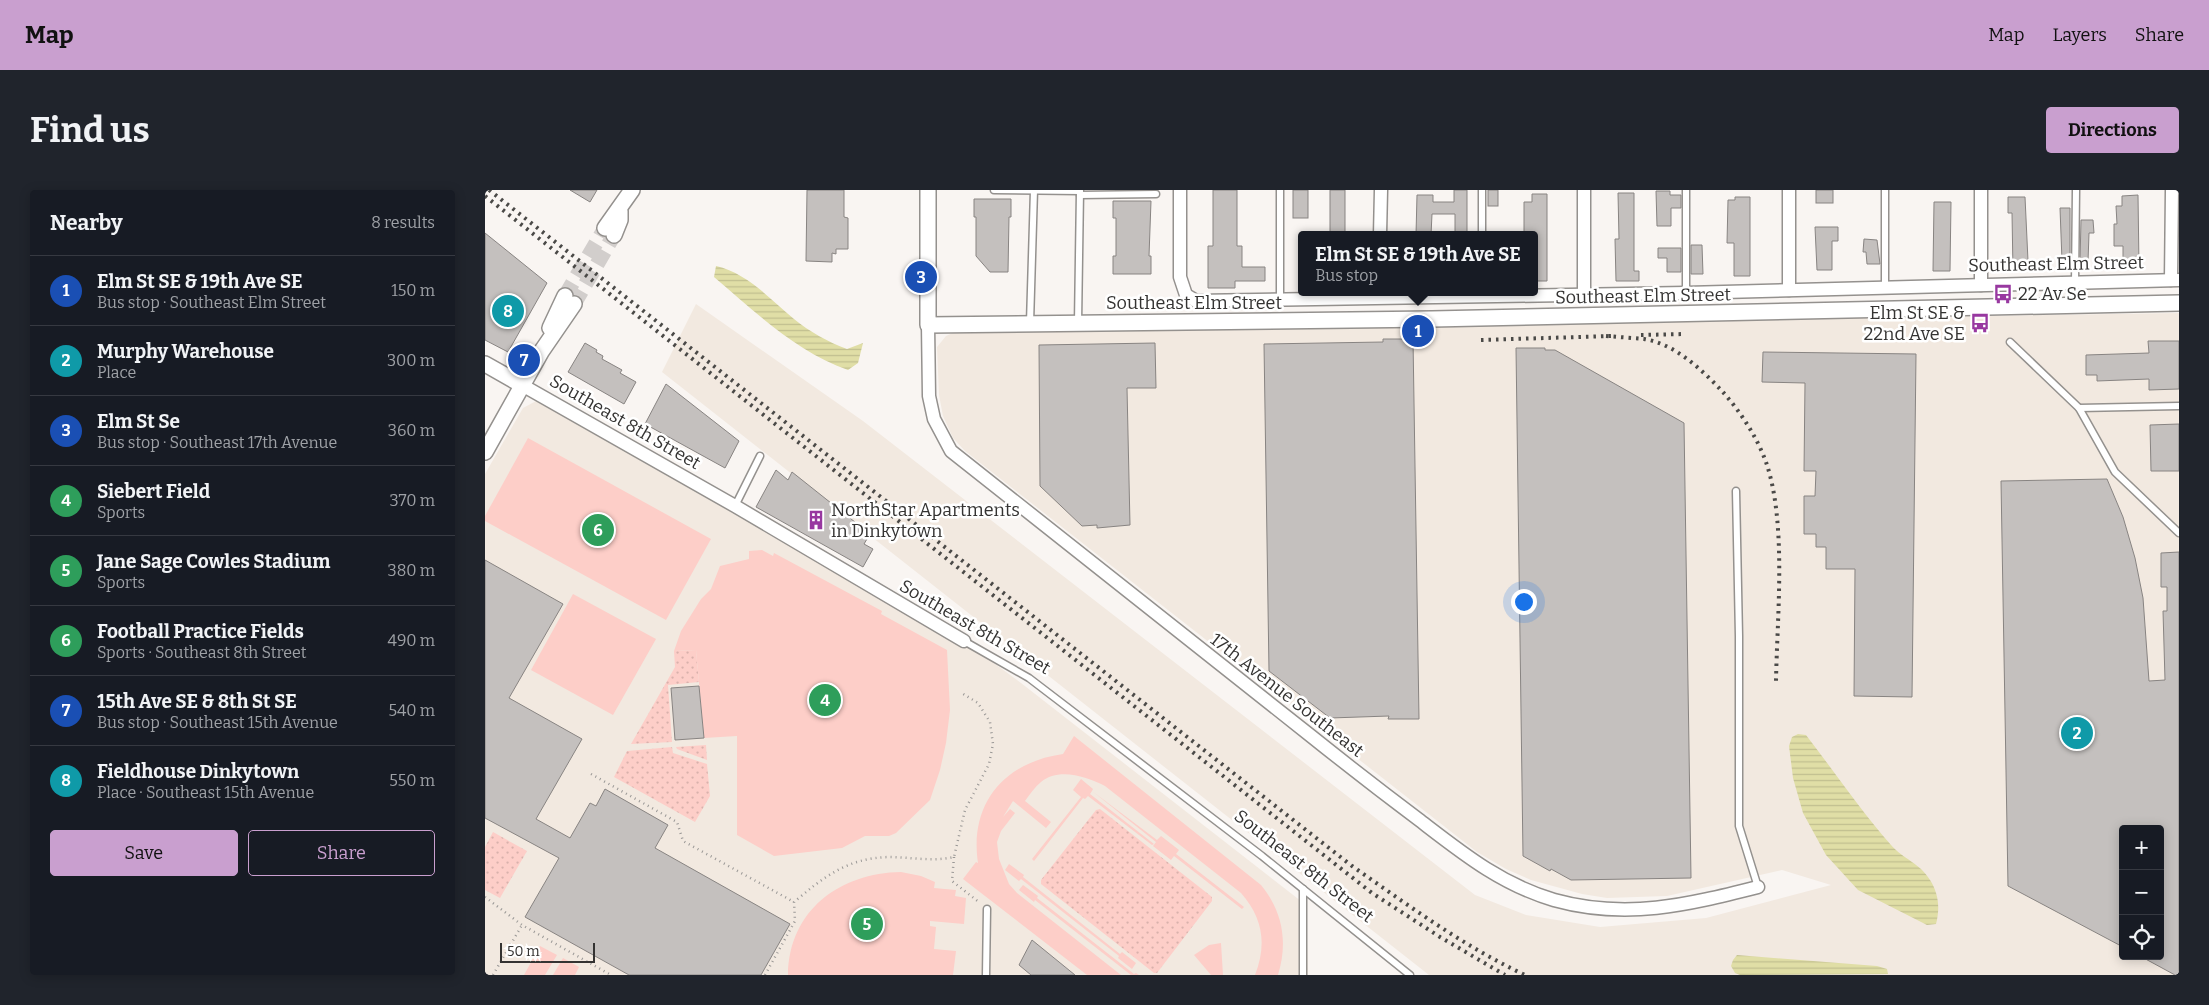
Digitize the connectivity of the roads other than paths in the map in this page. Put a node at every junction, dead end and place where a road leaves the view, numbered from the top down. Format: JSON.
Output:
{"nodes":[{"id":1,"x":632,"y":190,"type":"edge"},
{"id":2,"x":929,"y":190,"type":"edge"},
{"id":3,"x":994,"y":190,"type":"edge"},
{"id":4,"x":1034,"y":190,"type":"edge"},
{"id":5,"x":1180,"y":190,"type":"edge"},
{"id":6,"x":1280,"y":190,"type":"edge"},
{"id":7,"x":1381,"y":190,"type":"edge"},
{"id":8,"x":1482,"y":190,"type":"edge"},
{"id":9,"x":1585,"y":190,"type":"edge"},
{"id":10,"x":1686,"y":190,"type":"edge"},
{"id":11,"x":1789,"y":190,"type":"edge"},
{"id":12,"x":1885,"y":190,"type":"edge"},
{"id":13,"x":1981,"y":190,"type":"edge"},
{"id":14,"x":2076,"y":190,"type":"edge"},
{"id":15,"x":2172,"y":190,"type":"edge"},
{"id":16,"x":1156,"y":194,"type":"dead end"},
{"id":17,"x":1080,"y":195,"type":"junction"},
{"id":18,"x":610,"y":231,"type":"tunnel mouth"},
{"id":19,"x":1380,"y":231,"type":"edge"},
{"id":20,"x":1482,"y":231,"type":"edge"},
{"id":21,"x":2175,"y":280,"type":"edge"},
{"id":22,"x":2075,"y":282,"type":"junction"},
{"id":23,"x":1981,"y":285,"type":"junction"},
{"id":24,"x":1885,"y":287,"type":"junction"},
{"id":25,"x":1789,"y":290,"type":"junction"},
{"id":26,"x":1538,"y":293,"type":"edge"},
{"id":27,"x":1584,"y":293,"type":"junction"},
{"id":28,"x":1686,"y":293,"type":"junction"},
{"id":29,"x":1346,"y":296,"type":"edge"},
{"id":30,"x":569,"y":300,"type":"tunnel mouth"},
{"id":31,"x":1280,"y":300,"type":"junction"},
{"id":32,"x":2179,"y":303,"type":"edge"},
{"id":33,"x":1078,"y":322,"type":"junction"},
{"id":34,"x":928,"y":325,"type":"junction"},
{"id":35,"x":1030,"y":325,"type":"junction"},
{"id":36,"x":2010,"y":342,"type":"dead end"},
{"id":37,"x":485,"y":364,"type":"edge"},
{"id":38,"x":522,"y":385,"type":"junction"},
{"id":39,"x":2179,"y":406,"type":"edge"},
{"id":40,"x":2079,"y":408,"type":"junction"},
{"id":41,"x":485,"y":452,"type":"edge"},
{"id":42,"x":760,"y":456,"type":"dead end"},
{"id":43,"x":1736,"y":491,"type":"dead end"},
{"id":44,"x":735,"y":506,"type":"junction"},
{"id":45,"x":2179,"y":533,"type":"edge"},
{"id":46,"x":964,"y":641,"type":"joint"},
{"id":47,"x":1758,"y":887,"type":"joint"},
{"id":48,"x":1303,"y":889,"type":"junction"},
{"id":49,"x":987,"y":909,"type":"road end"},
{"id":50,"x":986,"y":975,"type":"edge"},
{"id":51,"x":1303,"y":975,"type":"edge"},
{"id":52,"x":1410,"y":975,"type":"edge"}],
"edges":[{"from":1,"to":18,"type":"street"},
{"from":2,"to":34,"type":"street"},
{"from":3,"to":4,"type":"lane"},
{"from":4,"to":17,"type":"lane"},
{"from":4,"to":35,"type":"lane"},
{"from":5,"to":31,"type":"street","name":"Southeast Elm Street"},
{"from":6,"to":31,"type":"lane"},
{"from":7,"to":19,"type":"street"},
{"from":8,"to":20,"type":"lane"},
{"from":9,"to":27,"type":"street"},
{"from":10,"to":28,"type":"lane"},
{"from":11,"to":25,"type":"street"},
{"from":12,"to":24,"type":"lane"},
{"from":13,"to":23,"type":"street"},
{"from":14,"to":22,"type":"lane"},
{"from":15,"to":21,"type":"street"},
{"from":16,"to":17,"type":"lane"},
{"from":17,"to":33,"type":"lane"},
{"from":21,"to":22,"type":"street","name":"Southeast Elm Street"},
{"from":22,"to":23,"type":"street","name":"Southeast Elm Street"},
{"from":23,"to":24,"type":"street","name":"Southeast Elm Street"},
{"from":24,"to":25,"type":"street","name":"Southeast Elm Street"},
{"from":25,"to":28,"type":"street","name":"Southeast Elm Street"},
{"from":26,"to":27,"type":"street","name":"Southeast Elm Street"},
{"from":27,"to":28,"type":"street","name":"Southeast Elm Street"},
{"from":29,"to":31,"type":"street","name":"Southeast Elm Street"},
{"from":30,"to":38,"type":"street"},
{"from":32,"to":33,"type":"street","name":"Southeast Elm Street"},
{"from":33,"to":35,"type":"street","name":"Southeast Elm Street"},
{"from":34,"to":35,"type":"street","name":"Southeast Elm Street"},
{"from":34,"to":47,"type":"street","name":"17th Avenue Southeast"},
{"from":36,"to":40,"type":"lane"},
{"from":37,"to":38,"type":"street","name":"Southeast 8th Street"},
{"from":38,"to":41,"type":"street"},
{"from":38,"to":44,"type":"street","name":"Southeast 8th Street"},
{"from":39,"to":40,"type":"lane"},
{"from":40,"to":45,"type":"lane"},
{"from":42,"to":44,"type":"lane"},
{"from":43,"to":47,"type":"lane"},
{"from":44,"to":46,"type":"street","name":"Southeast 8th Street"},
{"from":46,"to":48,"type":"lane","name":"Southeast 8th Street"},
{"from":48,"to":51,"type":"lane"},
{"from":48,"to":52,"type":"lane","name":"Southeast 8th Street"},
{"from":49,"to":50,"type":"lane"}]}
